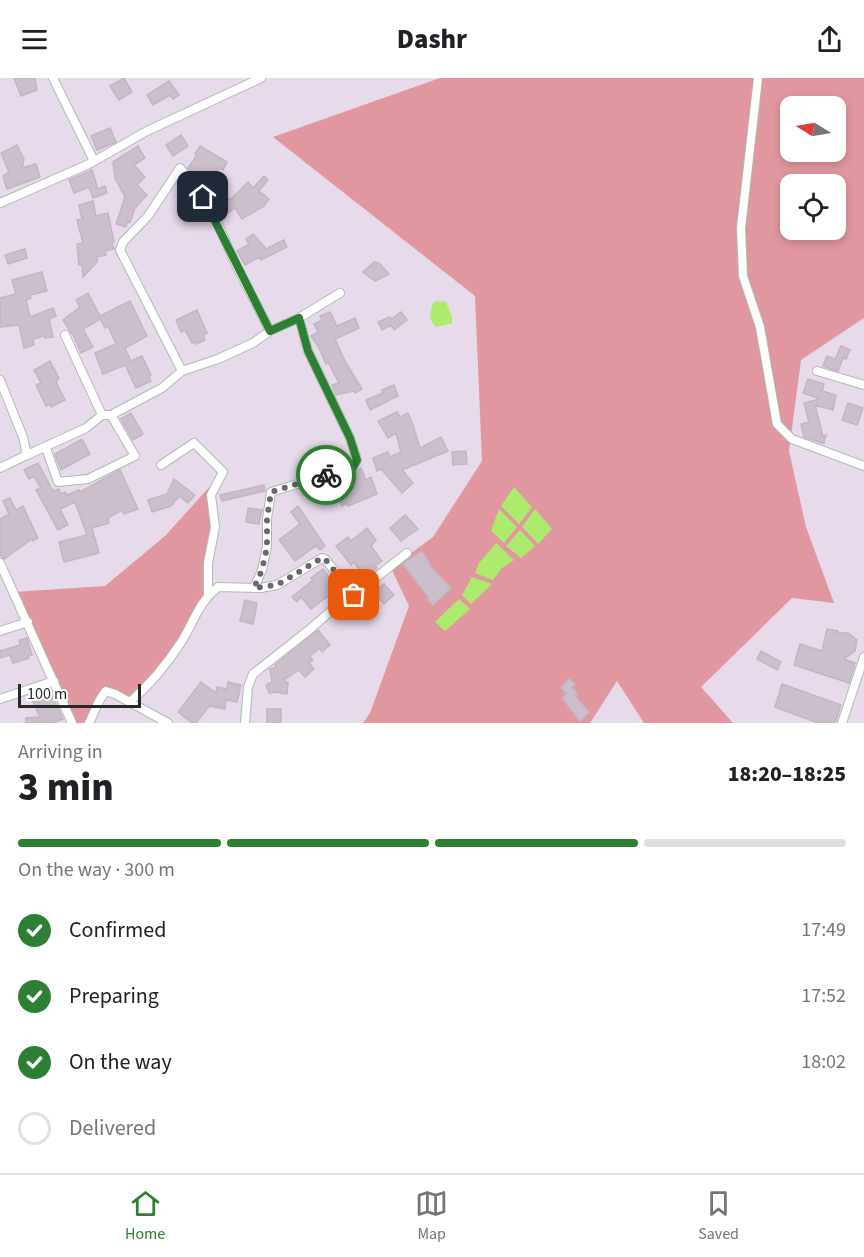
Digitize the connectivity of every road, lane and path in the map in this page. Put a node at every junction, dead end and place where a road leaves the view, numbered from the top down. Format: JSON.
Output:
{"nodes":[{"id":1,"x":53,"y":78,"type":"edge"},
{"id":2,"x":261,"y":78,"type":"edge"},
{"id":3,"x":758,"y":78,"type":"edge"},
{"id":4,"x":94,"y":161,"type":"junction"},
{"id":5,"x":0,"y":191,"type":"edge"},
{"id":6,"x":2,"y":202,"type":"edge"},
{"id":7,"x":340,"y":293,"type":"dead end"},
{"id":8,"x":299,"y":318,"type":"junction"},
{"id":9,"x":270,"y":331,"type":"junction"},
{"id":10,"x":65,"y":335,"type":"dead end"},
{"id":11,"x":817,"y":370,"type":"dead end"},
{"id":12,"x":182,"y":371,"type":"junction"},
{"id":13,"x":0,"y":380,"type":"edge"},
{"id":14,"x":864,"y":385,"type":"edge"},
{"id":15,"x":106,"y":415,"type":"junction"},
{"id":16,"x":46,"y":448,"type":"junction"},
{"id":17,"x":27,"y":454,"type":"junction"},
{"id":18,"x":160,"y":465,"type":"dead end"},
{"id":19,"x":864,"y":466,"type":"edge"},
{"id":20,"x":0,"y":468,"type":"edge"},
{"id":21,"x":407,"y":553,"type":"dead end"},
{"id":22,"x":0,"y":563,"type":"edge"},
{"id":23,"x":254,"y":588,"type":"junction"},
{"id":24,"x":208,"y":594,"type":"junction"},
{"id":25,"x":354,"y":595,"type":"junction"},
{"id":26,"x":28,"y":622,"type":"junction"},
{"id":27,"x":0,"y":631,"type":"edge"},
{"id":28,"x":864,"y":657,"type":"edge"},
{"id":29,"x":54,"y":681,"type":"junction"},
{"id":30,"x":0,"y":699,"type":"edge"},
{"id":31,"x":130,"y":702,"type":"junction"},
{"id":32,"x":72,"y":723,"type":"edge"},
{"id":33,"x":89,"y":723,"type":"edge"},
{"id":34,"x":168,"y":723,"type":"edge"},
{"id":35,"x":245,"y":723,"type":"edge"},
{"id":36,"x":842,"y":723,"type":"edge"}],
"edges":[{"from":1,"to":4,"type":"street"},
{"from":2,"to":4,"type":"street"},
{"from":3,"to":19,"type":"street"},
{"from":4,"to":6,"type":"street"},
{"from":5,"to":6,"type":"street"},
{"from":7,"to":8,"type":"street"},
{"from":8,"to":9,"type":"street"},
{"from":8,"to":23,"type":"street"},
{"from":9,"to":12,"type":"street"},
{"from":9,"to":12,"type":"street"},
{"from":10,"to":15,"type":"street"},
{"from":11,"to":14,"type":"street"},
{"from":12,"to":15,"type":"street"},
{"from":13,"to":17,"type":"street"},
{"from":15,"to":16,"type":"street"},
{"from":15,"to":16,"type":"street"},
{"from":16,"to":17,"type":"street"},
{"from":17,"to":20,"type":"street"},
{"from":18,"to":24,"type":"street"},
{"from":21,"to":25,"type":"street"},
{"from":22,"to":26,"type":"street"},
{"from":23,"to":24,"type":"street"},
{"from":23,"to":25,"type":"street"},
{"from":24,"to":31,"type":"street"},
{"from":25,"to":35,"type":"street"},
{"from":26,"to":27,"type":"street"},
{"from":26,"to":29,"type":"street"},
{"from":28,"to":36,"type":"street"},
{"from":29,"to":30,"type":"street"},
{"from":29,"to":32,"type":"street"},
{"from":31,"to":33,"type":"street"},
{"from":31,"to":34,"type":"street"}]}
